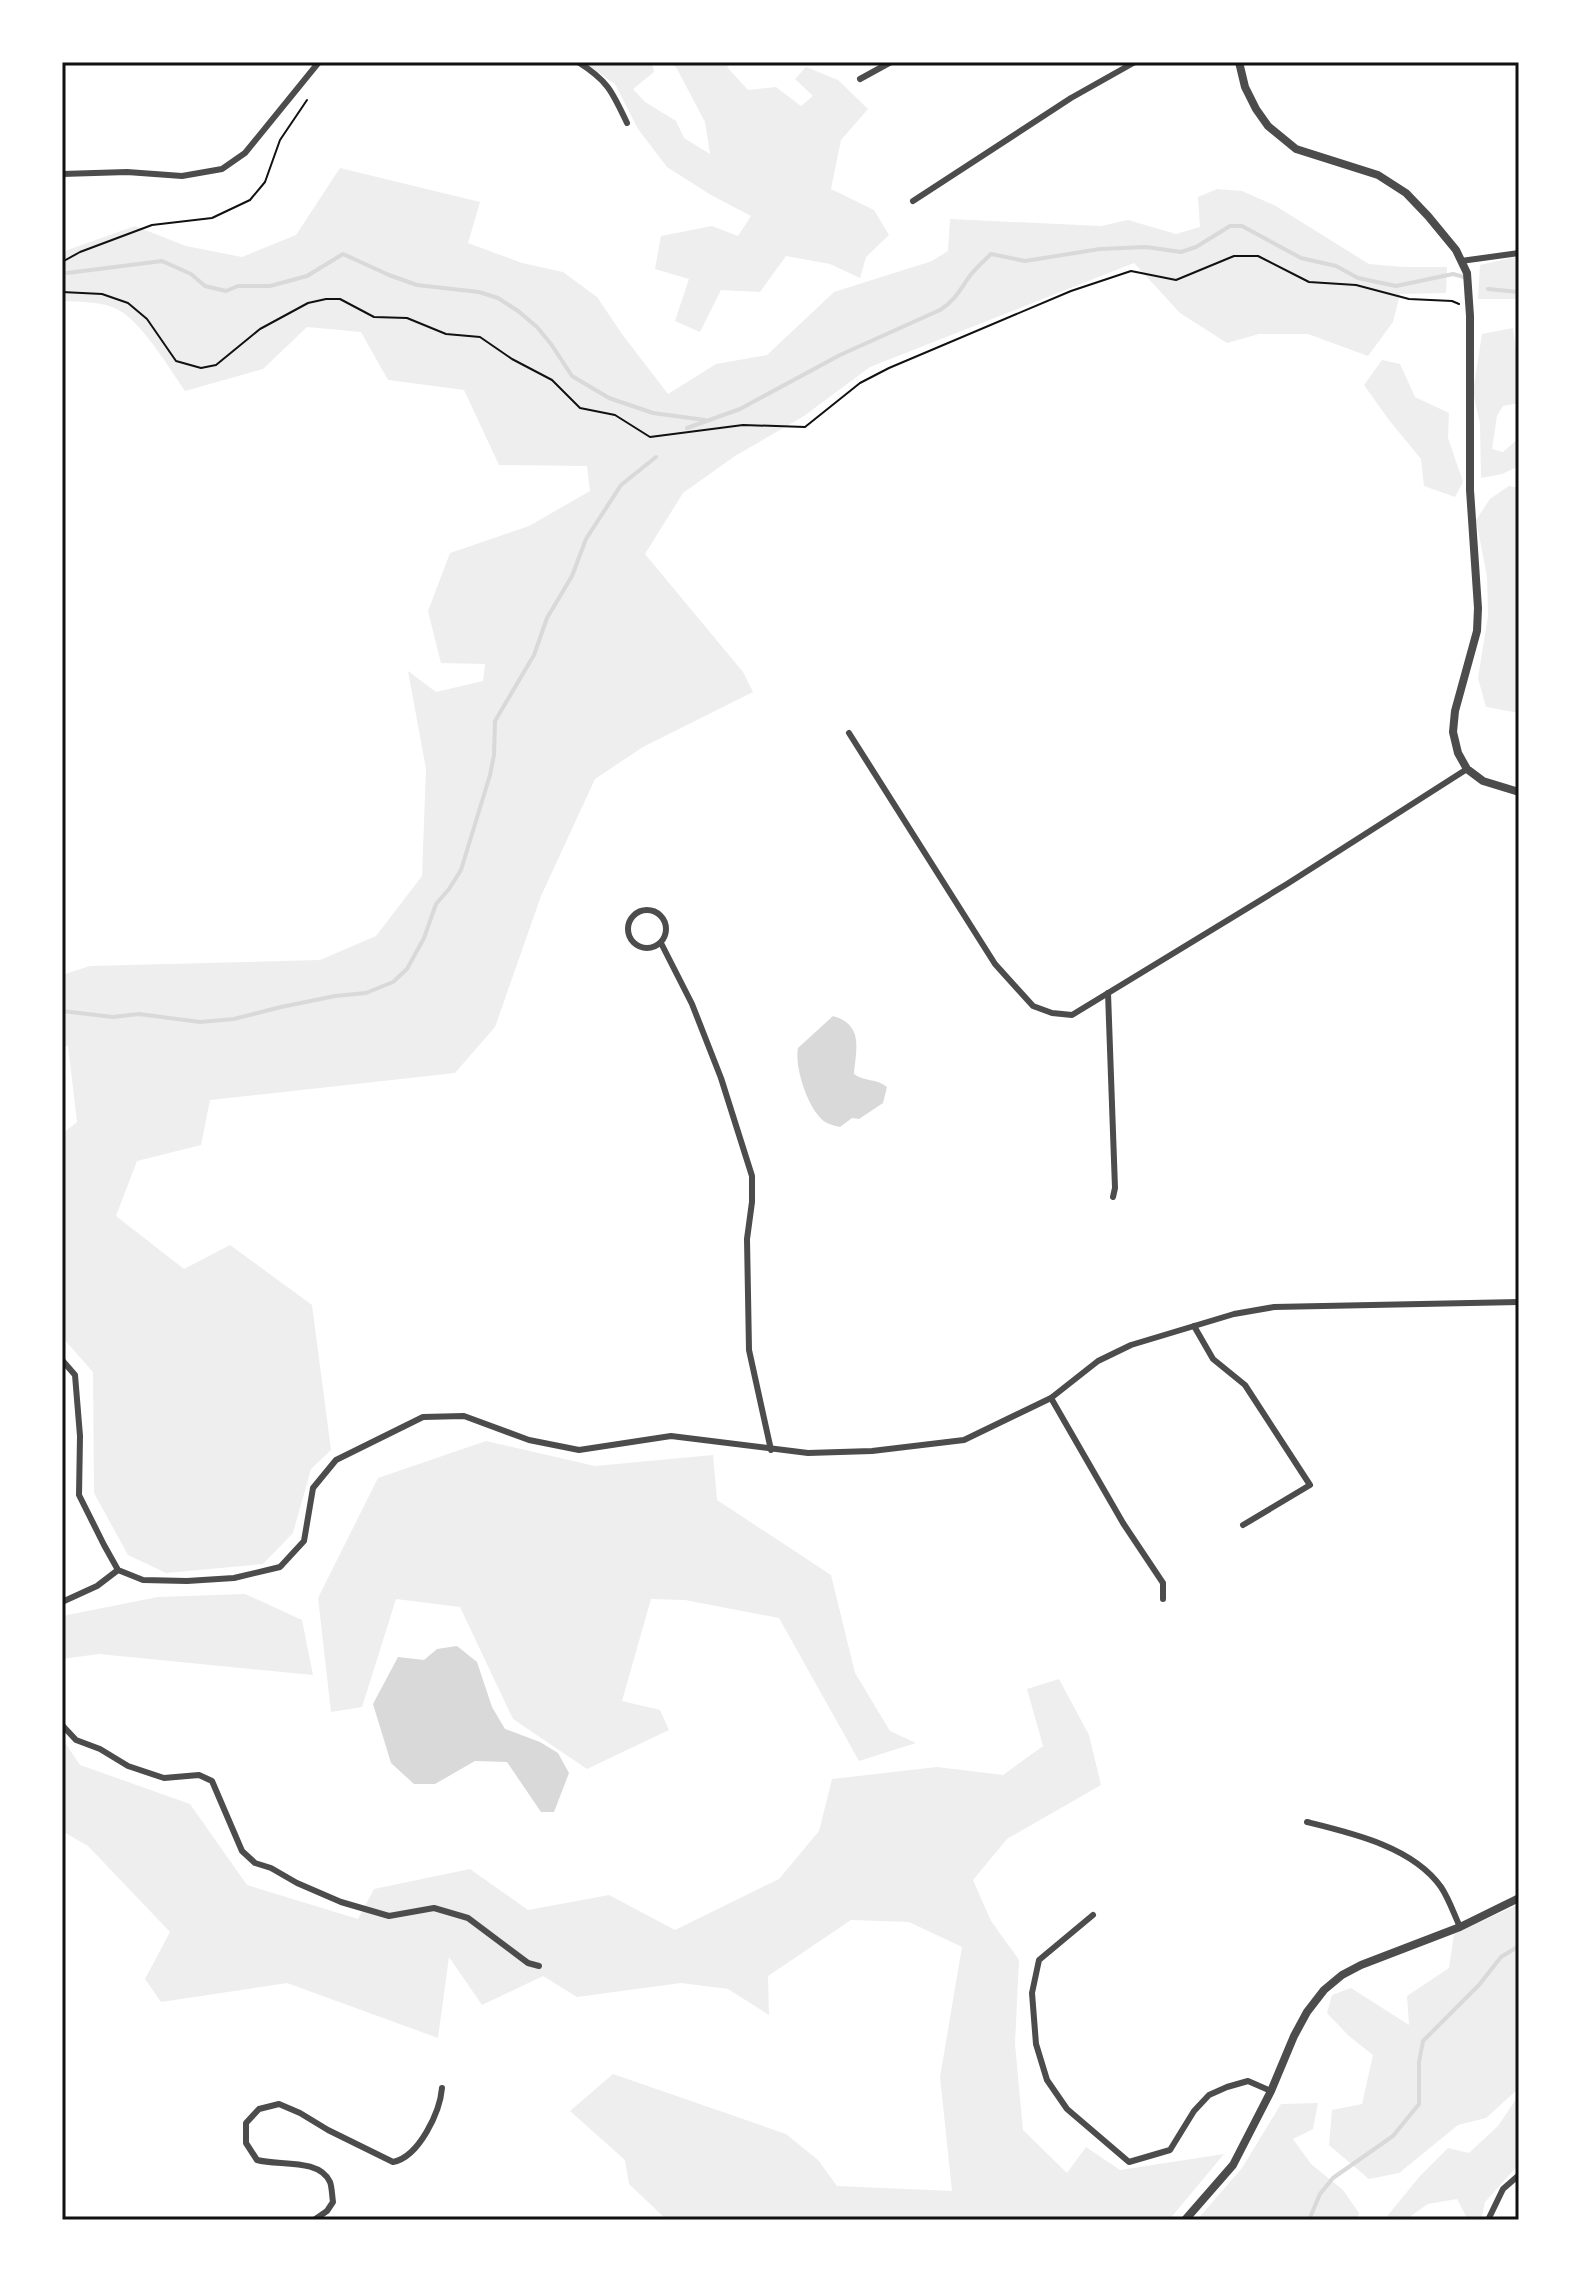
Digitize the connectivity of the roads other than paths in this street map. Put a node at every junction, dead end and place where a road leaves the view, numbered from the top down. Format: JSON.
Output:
{"nodes":[{"id":1,"x":319,"y":62,"type":"edge"},
{"id":2,"x":578,"y":62,"type":"edge"},
{"id":3,"x":891,"y":62,"type":"edge"},
{"id":4,"x":1135,"y":62,"type":"edge"},
{"id":5,"x":1239,"y":62,"type":"edge"},
{"id":6,"x":860,"y":79,"type":"dead end"},
{"id":7,"x":627,"y":123,"type":"dead end"},
{"id":8,"x":63,"y":172,"type":"edge"},
{"id":9,"x":913,"y":201,"type":"dead end"},
{"id":10,"x":1519,"y":253,"type":"edge"},
{"id":11,"x":1461,"y":261,"type":"junction"},
{"id":12,"x":849,"y":733,"type":"dead end"},
{"id":13,"x":1467,"y":769,"type":"junction"},
{"id":14,"x":1519,"y":792,"type":"edge"},
{"id":15,"x":661,"y":943,"type":"junction"},
{"id":16,"x":1108,"y":993,"type":"junction"},
{"id":17,"x":1113,"y":1197,"type":"dead end"},
{"id":18,"x":1519,"y":1302,"type":"edge"},
{"id":19,"x":1194,"y":1326,"type":"junction"},
{"id":20,"x":62,"y":1360,"type":"edge"},
{"id":21,"x":1051,"y":1398,"type":"junction"},
{"id":22,"x":771,"y":1450,"type":"junction"},
{"id":23,"x":1243,"y":1525,"type":"dead end"},
{"id":24,"x":118,"y":1570,"type":"junction"},
{"id":25,"x":1163,"y":1599,"type":"dead end"},
{"id":26,"x":62,"y":1602,"type":"edge"},
{"id":27,"x":62,"y":1725,"type":"edge"},
{"id":28,"x":1307,"y":1822,"type":"dead end"},
{"id":29,"x":1519,"y":1898,"type":"edge"},
{"id":30,"x":1093,"y":1915,"type":"dead end"},
{"id":31,"x":1460,"y":1927,"type":"junction"},
{"id":32,"x":539,"y":1966,"type":"dead end"},
{"id":33,"x":442,"y":2088,"type":"dead end"},
{"id":34,"x":1271,"y":2091,"type":"junction"},
{"id":35,"x":1519,"y":2175,"type":"edge"},
{"id":36,"x":314,"y":2220,"type":"edge"},
{"id":37,"x":1185,"y":2220,"type":"edge"},
{"id":38,"x":1488,"y":2220,"type":"edge"}],
"edges":[{"from":1,"to":8,"type":"street"},
{"from":2,"to":7,"type":"street"},
{"from":3,"to":6,"type":"street"},
{"from":4,"to":9,"type":"street"},
{"from":5,"to":11,"type":"street"},
{"from":10,"to":11,"type":"street"},
{"from":11,"to":13,"type":"street"},
{"from":12,"to":16,"type":"street"},
{"from":13,"to":14,"type":"street"},
{"from":13,"to":16,"type":"street"},
{"from":15,"to":15,"type":"street"},
{"from":15,"to":22,"type":"street"},
{"from":16,"to":17,"type":"street"},
{"from":18,"to":19,"type":"street"},
{"from":19,"to":21,"type":"street"},
{"from":19,"to":23,"type":"street"},
{"from":20,"to":24,"type":"street"},
{"from":21,"to":22,"type":"street"},
{"from":21,"to":25,"type":"street"},
{"from":22,"to":24,"type":"street"},
{"from":24,"to":26,"type":"street"},
{"from":27,"to":32,"type":"street"},
{"from":28,"to":31,"type":"street"},
{"from":29,"to":31,"type":"street"},
{"from":30,"to":34,"type":"street"},
{"from":31,"to":34,"type":"street"},
{"from":33,"to":36,"type":"street"},
{"from":34,"to":37,"type":"street"},
{"from":35,"to":38,"type":"street"}]}
